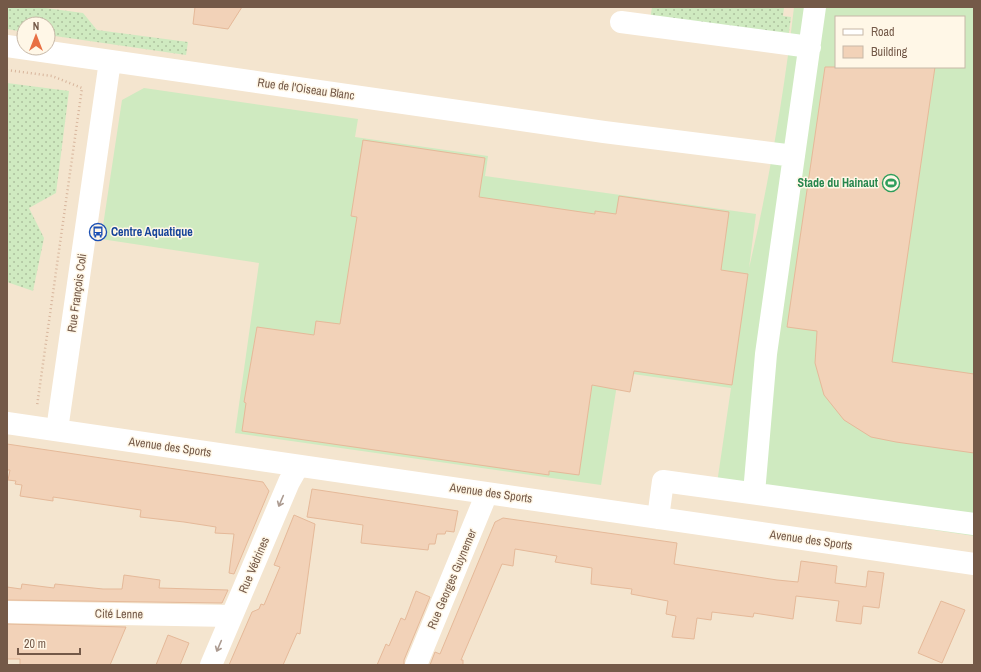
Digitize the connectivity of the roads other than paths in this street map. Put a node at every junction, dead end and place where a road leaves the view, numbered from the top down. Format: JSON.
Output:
{"nodes":[{"id":1,"x":815,"y":7,"type":"edge"},
{"id":2,"x":621,"y":22,"type":"dead end"},
{"id":3,"x":7,"y":46,"type":"edge"},
{"id":4,"x":810,"y":47,"type":"junction"},
{"id":5,"x":110,"y":61,"type":"junction"},
{"id":6,"x":794,"y":156,"type":"junction"},
{"id":7,"x":7,"y":423,"type":"edge"},
{"id":8,"x":57,"y":430,"type":"junction"},
{"id":9,"x":298,"y":466,"type":"junction"},
{"id":10,"x":487,"y":493,"type":"junction"},
{"id":11,"x":754,"y":493,"type":"junction"},
{"id":12,"x":658,"y":518,"type":"junction"},
{"id":13,"x":974,"y":524,"type":"edge"},
{"id":14,"x":974,"y":564,"type":"edge"},
{"id":15,"x":7,"y":612,"type":"edge"},
{"id":16,"x":232,"y":616,"type":"junction"},
{"id":17,"x":211,"y":665,"type":"edge"},
{"id":18,"x":416,"y":665,"type":"edge"}],
"edges":[{"from":1,"to":4,"type":"street"},
{"from":2,"to":4,"type":"street"},
{"from":3,"to":5,"type":"street","name":"Rue de l'Oiseau Blanc"},
{"from":4,"to":6,"type":"street"},
{"from":5,"to":6,"type":"street","name":"Rue de l'Oiseau Blanc"},
{"from":5,"to":8,"type":"street","name":"Rue François Coli"},
{"from":6,"to":11,"type":"street"},
{"from":7,"to":8,"type":"street","name":"Avenue des Sports"},
{"from":8,"to":9,"type":"street","name":"Avenue des Sports"},
{"from":9,"to":10,"type":"street","name":"Avenue des Sports"},
{"from":9,"to":16,"type":"street","name":"Rue Védrines","one_way":true},
{"from":10,"to":12,"type":"street","name":"Avenue des Sports"},
{"from":10,"to":18,"type":"street","name":"Rue Georges Guynemer"},
{"from":11,"to":12,"type":"street"},
{"from":11,"to":13,"type":"street"},
{"from":12,"to":14,"type":"street","name":"Avenue des Sports"},
{"from":15,"to":16,"type":"street","name":"Cité Lenne"},
{"from":16,"to":17,"type":"street","name":"Rue Védrines","one_way":true}]}
